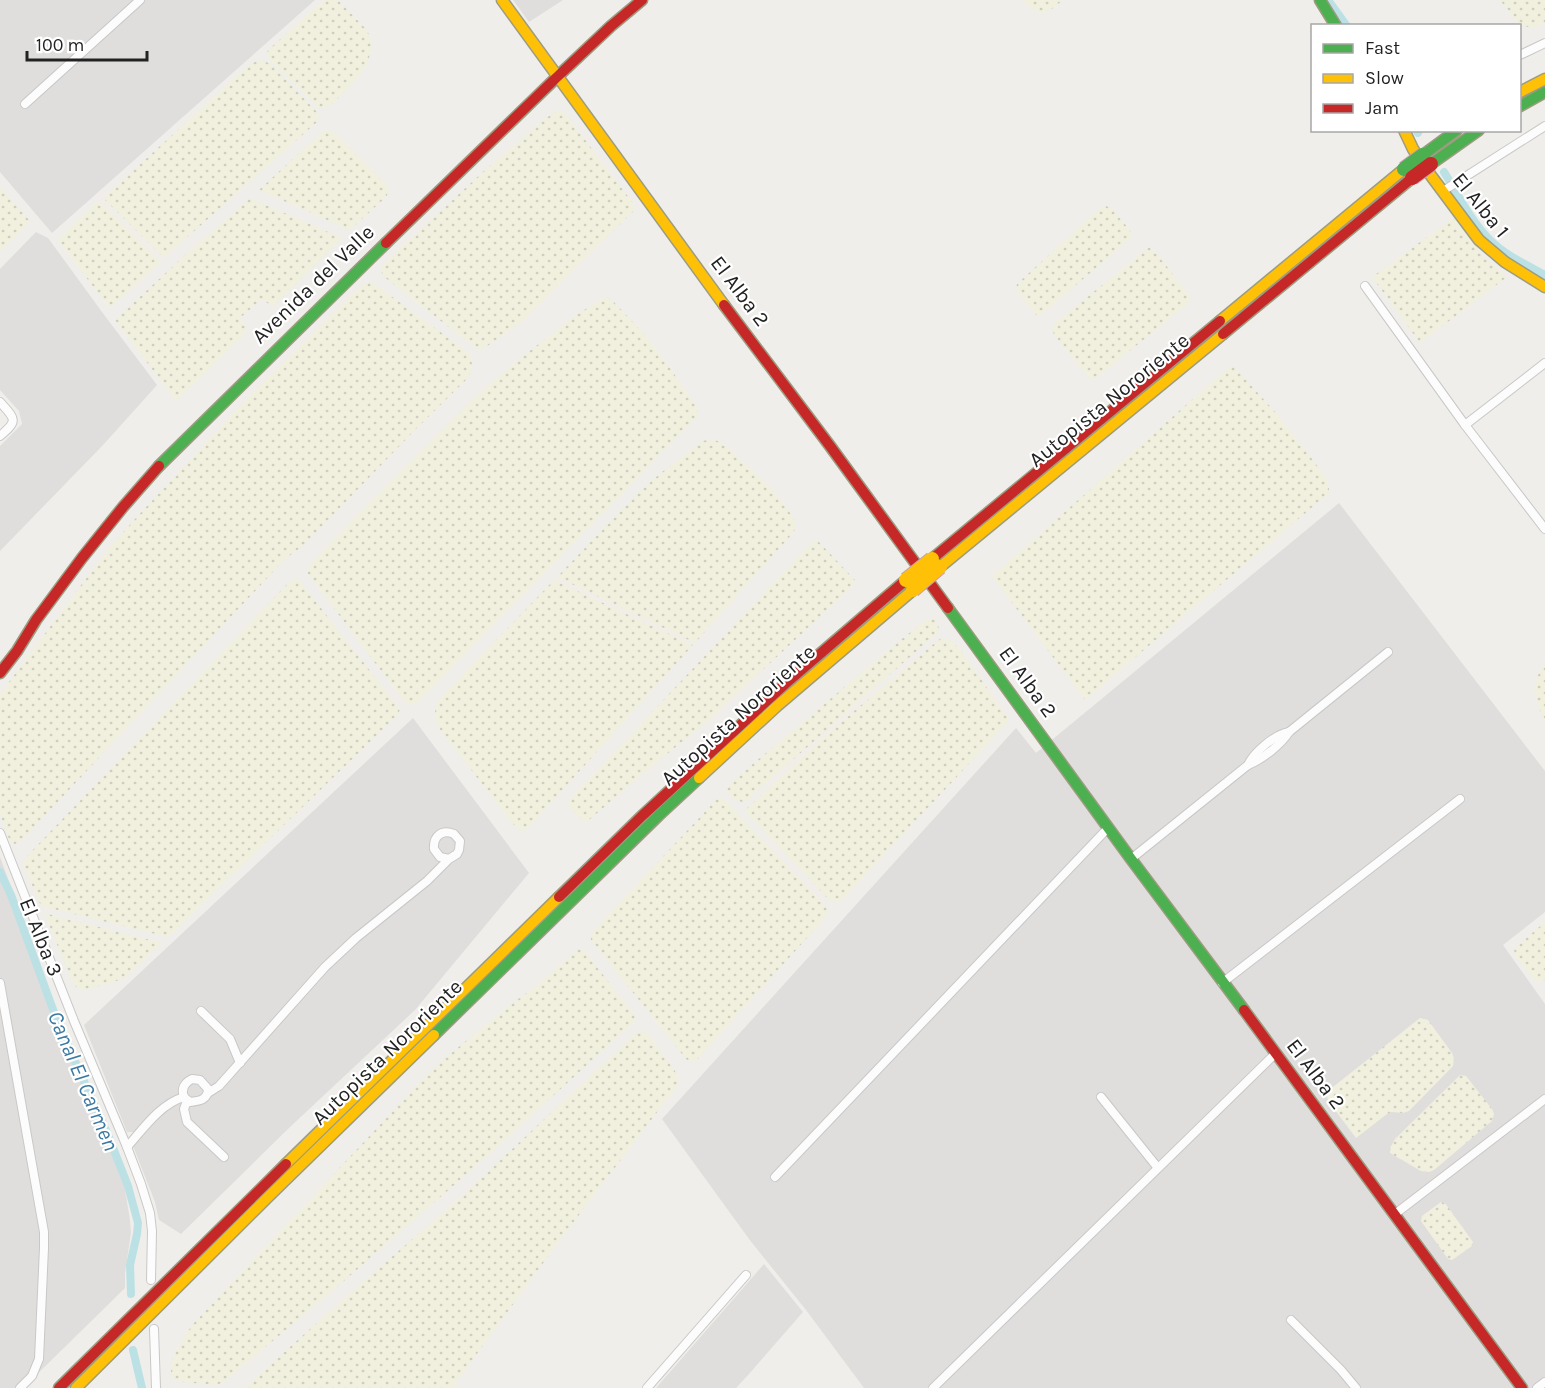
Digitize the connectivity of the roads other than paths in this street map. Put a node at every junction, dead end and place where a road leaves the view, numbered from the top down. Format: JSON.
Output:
{"nodes":[{"id":1,"x":140,"y":0,"type":"edge"},
{"id":2,"x":502,"y":0,"type":"edge"},
{"id":3,"x":642,"y":0,"type":"edge"},
{"id":4,"x":1320,"y":0,"type":"edge"},
{"id":5,"x":1335,"y":24,"type":"edge"},
{"id":6,"x":1545,"y":43,"type":"edge"},
{"id":7,"x":1521,"y":55,"type":"edge"},
{"id":8,"x":557,"y":77,"type":"junction"},
{"id":9,"x":1545,"y":79,"type":"edge"},
{"id":10,"x":1521,"y":91,"type":"edge"},
{"id":11,"x":1545,"y":92,"type":"edge"},
{"id":12,"x":25,"y":104,"type":"dead end"},
{"id":13,"x":1521,"y":105,"type":"edge"},
{"id":14,"x":1545,"y":126,"type":"edge"},
{"id":15,"x":1405,"y":132,"type":"edge"},
{"id":16,"x":1455,"y":132,"type":"edge"},
{"id":17,"x":1475,"y":132,"type":"edge"},
{"id":18,"x":1427,"y":159,"type":"junction"},
{"id":19,"x":1446,"y":190,"type":"junction"},
{"id":20,"x":1365,"y":286,"type":"dead end"},
{"id":21,"x":1545,"y":287,"type":"edge"},
{"id":22,"x":1545,"y":363,"type":"edge"},
{"id":23,"x":0,"y":402,"type":"edge"},
{"id":24,"x":1465,"y":425,"type":"junction"},
{"id":25,"x":0,"y":436,"type":"edge"},
{"id":26,"x":1545,"y":529,"type":"edge"},
{"id":27,"x":910,"y":585,"type":"junction"},
{"id":28,"x":36,"y":620,"type":"junction"},
{"id":29,"x":1388,"y":652,"type":"dead end"},
{"id":30,"x":0,"y":663,"type":"edge"},
{"id":31,"x":0,"y":673,"type":"edge"},
{"id":32,"x":1460,"y":799,"type":"dead end"},
{"id":33,"x":1108,"y":828,"type":"junction"},
{"id":34,"x":0,"y":833,"type":"edge"},
{"id":35,"x":449,"y":859,"type":"dead end"},
{"id":36,"x":1131,"y":859,"type":"junction"},
{"id":37,"x":1222,"y":982,"type":"junction"},
{"id":38,"x":0,"y":983,"type":"edge"},
{"id":39,"x":201,"y":1011,"type":"dead end"},
{"id":40,"x":1275,"y":1054,"type":"junction"},
{"id":41,"x":240,"y":1063,"type":"junction"},
{"id":42,"x":208,"y":1094,"type":"junction"},
{"id":43,"x":1101,"y":1097,"type":"dead end"},
{"id":44,"x":185,"y":1099,"type":"junction"},
{"id":45,"x":1545,"y":1100,"type":"edge"},
{"id":46,"x":127,"y":1147,"type":"junction"},
{"id":47,"x":224,"y":1157,"type":"dead end"},
{"id":48,"x":1158,"y":1168,"type":"junction"},
{"id":49,"x":775,"y":1177,"type":"dead end"},
{"id":50,"x":1395,"y":1214,"type":"junction"},
{"id":51,"x":746,"y":1275,"type":"dead end"},
{"id":52,"x":151,"y":1280,"type":"dead end"},
{"id":53,"x":1292,"y":1320,"type":"dead end"},
{"id":54,"x":154,"y":1329,"type":"dead end"},
{"id":55,"x":1545,"y":1382,"type":"edge"},
{"id":56,"x":20,"y":1388,"type":"edge"},
{"id":57,"x":59,"y":1388,"type":"edge"},
{"id":58,"x":76,"y":1388,"type":"edge"},
{"id":59,"x":156,"y":1388,"type":"edge"},
{"id":60,"x":647,"y":1388,"type":"edge"},
{"id":61,"x":933,"y":1388,"type":"edge"},
{"id":62,"x":1356,"y":1388,"type":"edge"},
{"id":63,"x":1522,"y":1388,"type":"edge"},
{"id":64,"x":1537,"y":1388,"type":"edge"}],
"edges":[{"from":1,"to":12,"type":"street"},
{"from":2,"to":8,"type":"main road","name":"El Alba 2"},
{"from":3,"to":8,"type":"main road","name":"Avenida del Valle"},
{"from":4,"to":5,"type":"main road"},
{"from":6,"to":7,"type":"street"},
{"from":8,"to":28,"type":"main road","name":"Avenida del Valle"},
{"from":8,"to":33,"type":"main road","name":"El Alba 2"},
{"from":9,"to":10,"type":"main road"},
{"from":11,"to":13,"type":"main road"},
{"from":14,"to":19,"type":"street"},
{"from":15,"to":19,"type":"main road","name":"El Alba 1"},
{"from":16,"to":18,"type":"main road","name":"Autopista Nororiente"},
{"from":17,"to":18,"type":"main road","name":"Autopista Nororiente"},
{"from":18,"to":27,"type":"main road","name":"Autopista Nororiente","bridge":true},
{"from":19,"to":21,"type":"main road","name":"El Alba 1"},
{"from":20,"to":24,"type":"street"},
{"from":22,"to":24,"type":"street"},
{"from":23,"to":25,"type":"street"},
{"from":24,"to":26,"type":"street"},
{"from":27,"to":57,"type":"main road","name":"Autopista Nororiente"},
{"from":27,"to":58,"type":"main road","name":"Autopista Nororiente"},
{"from":28,"to":30,"type":"main road","name":"Avenida del Valle"},
{"from":28,"to":31,"type":"main road","name":"Avenida del Valle"},
{"from":29,"to":36,"type":"street"},
{"from":32,"to":37,"type":"street"},
{"from":33,"to":36,"type":"main road","name":"El Alba 2"},
{"from":33,"to":49,"type":"street"},
{"from":34,"to":46,"type":"street","name":"El Alba 3"},
{"from":35,"to":41,"type":"street"},
{"from":36,"to":37,"type":"main road","name":"El Alba 2"},
{"from":37,"to":40,"type":"main road","name":"El Alba 2"},
{"from":38,"to":56,"type":"street"},
{"from":39,"to":41,"type":"street"},
{"from":40,"to":48,"type":"street"},
{"from":40,"to":50,"type":"main road","name":"El Alba 2"},
{"from":41,"to":42,"type":"street"},
{"from":42,"to":44,"type":"street"},
{"from":42,"to":44,"type":"street"},
{"from":43,"to":48,"type":"street"},
{"from":44,"to":46,"type":"street"},
{"from":44,"to":47,"type":"street"},
{"from":45,"to":50,"type":"street"},
{"from":46,"to":52,"type":"street","name":"El Alba 3"},
{"from":48,"to":61,"type":"street"},
{"from":50,"to":63,"type":"main road","name":"El Alba 2"},
{"from":51,"to":60,"type":"street"},
{"from":53,"to":62,"type":"street"},
{"from":54,"to":59,"type":"street"},
{"from":55,"to":64,"type":"street"}]}
